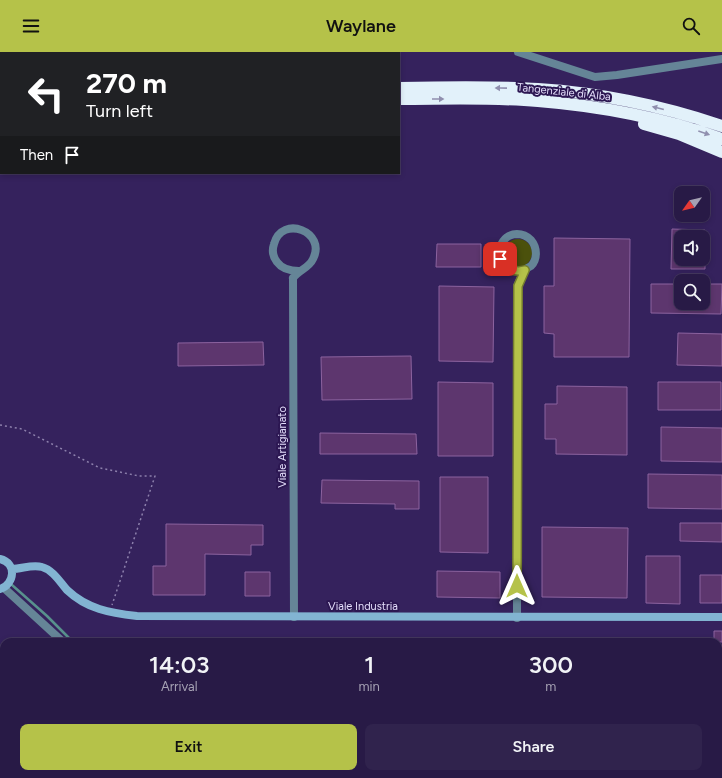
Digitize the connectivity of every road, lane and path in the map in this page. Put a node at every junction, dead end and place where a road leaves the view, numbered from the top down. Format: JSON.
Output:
{"nodes":[{"id":1,"x":518,"y":52,"type":"edge"},
{"id":2,"x":722,"y":59,"type":"edge"},
{"id":3,"x":400,"y":88,"type":"edge"},
{"id":4,"x":400,"y":99,"type":"edge"},
{"id":5,"x":556,"y":103,"type":"junction"},
{"id":6,"x":722,"y":126,"type":"edge"},
{"id":7,"x":722,"y":139,"type":"edge"},
{"id":8,"x":722,"y":152,"type":"edge"},
{"id":9,"x":508,"y":268,"type":"junction"},
{"id":10,"x":525,"y":270,"type":"junction"},
{"id":11,"x":296,"y":274,"type":"junction"},
{"id":12,"x":518,"y":286,"type":"junction"},
{"id":13,"x":0,"y":425,"type":"edge"},
{"id":14,"x":0,"y":559,"type":"edge"},
{"id":15,"x":15,"y":571,"type":"junction"},
{"id":16,"x":5,"y":588,"type":"edge"},
{"id":17,"x":109,"y":613,"type":"junction"},
{"id":18,"x":294,"y":617,"type":"junction"},
{"id":19,"x":722,"y":617,"type":"edge"},
{"id":20,"x":517,"y":618,"type":"junction"},
{"id":21,"x":59,"y":638,"type":"edge"}],
"edges":[{"from":1,"to":2,"type":"street"},
{"from":6,"to":3,"type":"highway","name":"Tangenziale di Alba","one_way":true},
{"from":4,"to":5,"type":"highway","name":"Tangenziale di Alba","one_way":true},
{"from":5,"to":7,"type":"highway","name":"Tangenziale di Alba","one_way":true},
{"from":5,"to":8,"type":"highway"},
{"from":9,"to":10,"type":"street"},
{"from":9,"to":10,"type":"street"},
{"from":9,"to":12,"type":"street"},
{"from":10,"to":12,"type":"street"},
{"from":11,"to":11,"type":"street"},
{"from":11,"to":18,"type":"street","name":"Viale Artigianato"},
{"from":12,"to":20,"type":"street"},
{"from":13,"to":17,"type":"path"},
{"from":14,"to":15,"type":"street"},
{"from":15,"to":16,"type":"street"},
{"from":15,"to":17,"type":"street","name":"Viale Industria"},
{"from":16,"to":21,"type":"street"},
{"from":17,"to":18,"type":"street","name":"Viale Industria"},
{"from":18,"to":20,"type":"street","name":"Viale Industria"},
{"from":19,"to":20,"type":"street","name":"Viale Industria"}]}
